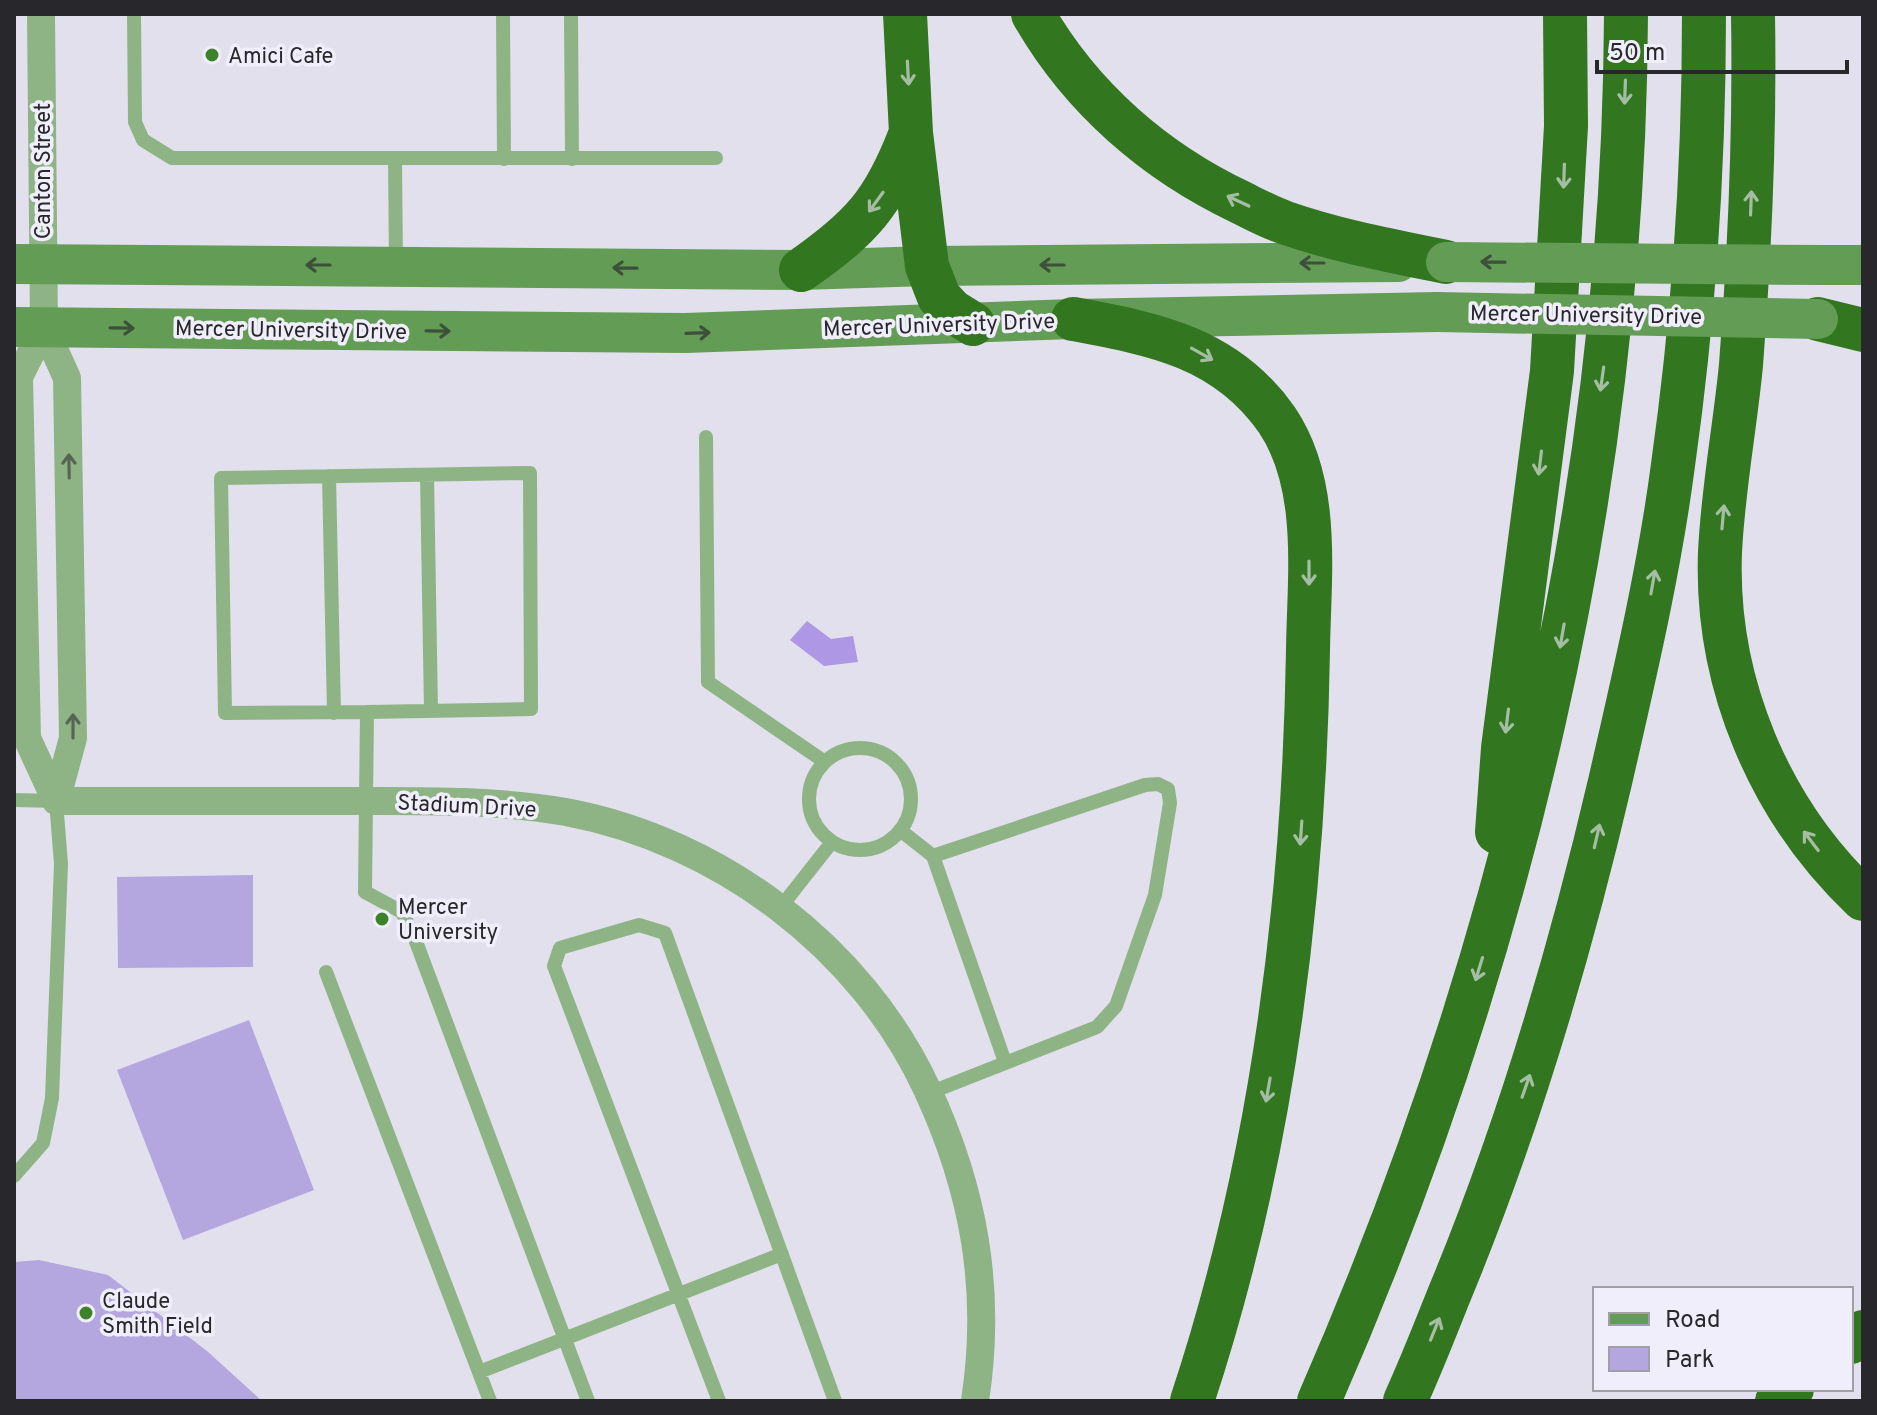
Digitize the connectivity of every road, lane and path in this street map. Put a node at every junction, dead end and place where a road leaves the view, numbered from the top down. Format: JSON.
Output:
{"nodes":[{"id":1,"x":41,"y":14,"type":"edge"},
{"id":2,"x":134,"y":14,"type":"edge"},
{"id":3,"x":503,"y":14,"type":"edge"},
{"id":4,"x":571,"y":14,"type":"edge"},
{"id":5,"x":905,"y":14,"type":"edge"},
{"id":6,"x":1033,"y":14,"type":"edge"},
{"id":7,"x":1565,"y":14,"type":"edge"},
{"id":8,"x":1626,"y":14,"type":"edge"},
{"id":9,"x":1704,"y":14,"type":"edge"},
{"id":10,"x":1753,"y":14,"type":"edge"},
{"id":11,"x":911,"y":133,"type":"junction"},
{"id":12,"x":716,"y":158,"type":"dead end"},
{"id":13,"x":504,"y":159,"type":"junction"},
{"id":14,"x":572,"y":159,"type":"junction"},
{"id":15,"x":395,"y":160,"type":"junction"},
{"id":16,"x":1446,"y":262,"type":"junction"},
{"id":17,"x":28,"y":264,"type":"edge"},
{"id":18,"x":396,"y":265,"type":"junction"},
{"id":19,"x":1863,"y":265,"type":"edge"},
{"id":20,"x":927,"y":266,"type":"junction"},
{"id":21,"x":801,"y":270,"type":"junction"},
{"id":22,"x":1073,"y":319,"type":"junction"},
{"id":23,"x":1818,"y":319,"type":"junction"},
{"id":24,"x":1863,"y":319,"type":"edge"},
{"id":25,"x":973,"y":324,"type":"junction"},
{"id":26,"x":29,"y":327,"type":"edge"},
{"id":27,"x":1863,"y":330,"type":"edge"},
{"id":28,"x":706,"y":437,"type":"dead end"},
{"id":29,"x":427,"y":475,"type":"junction"},
{"id":30,"x":329,"y":476,"type":"junction"},
{"id":31,"x":431,"y":711,"type":"junction"},
{"id":32,"x":367,"y":712,"type":"junction"},
{"id":33,"x":334,"y":713,"type":"junction"},
{"id":34,"x":825,"y":762,"type":"junction"},
{"id":35,"x":14,"y":800,"type":"edge"},
{"id":36,"x":56,"y":801,"type":"junction"},
{"id":37,"x":364,"y":801,"type":"junction"},
{"id":38,"x":900,"y":830,"type":"junction"},
{"id":39,"x":832,"y":842,"type":"junction"},
{"id":40,"x":933,"y":856,"type":"junction"},
{"id":41,"x":1863,"y":899,"type":"edge"},
{"id":42,"x":780,"y":908,"type":"junction"},
{"id":43,"x":1494,"y":921,"type":"junction"},
{"id":44,"x":326,"y":972,"type":"dead end"},
{"id":45,"x":1005,"y":1062,"type":"junction"},
{"id":46,"x":929,"y":1093,"type":"junction"},
{"id":47,"x":14,"y":1176,"type":"edge"},
{"id":48,"x":782,"y":1254,"type":"junction"},
{"id":49,"x":678,"y":1295,"type":"junction"},
{"id":50,"x":564,"y":1339,"type":"junction"},
{"id":51,"x":479,"y":1372,"type":"junction"},
{"id":52,"x":490,"y":1401,"type":"edge"},
{"id":53,"x":588,"y":1401,"type":"edge"},
{"id":54,"x":719,"y":1401,"type":"edge"},
{"id":55,"x":835,"y":1401,"type":"edge"},
{"id":56,"x":975,"y":1401,"type":"edge"},
{"id":57,"x":1192,"y":1401,"type":"edge"},
{"id":58,"x":1319,"y":1401,"type":"edge"},
{"id":59,"x":1405,"y":1401,"type":"edge"}],
"edges":[{"from":1,"to":17,"type":"street","name":"Canton Street"},
{"from":2,"to":15,"type":"lane"},
{"from":3,"to":13,"type":"lane"},
{"from":4,"to":14,"type":"lane"},
{"from":5,"to":11,"type":"highway","one_way":true},
{"from":16,"to":6,"type":"highway","one_way":true},
{"from":7,"to":43,"type":"highway","one_way":true},
{"from":8,"to":43,"type":"highway","one_way":true},
{"from":59,"to":9,"type":"highway","one_way":true},
{"from":41,"to":10,"type":"highway","one_way":true},
{"from":11,"to":20,"type":"highway"},
{"from":11,"to":21,"type":"highway","one_way":true},
{"from":12,"to":14,"type":"lane"},
{"from":13,"to":14,"type":"lane"},
{"from":13,"to":15,"type":"lane"},
{"from":15,"to":18,"type":"lane"},
{"from":19,"to":16,"type":"street","one_way":true,"bridge":true},
{"from":16,"to":20,"type":"street","one_way":true},
{"from":18,"to":17,"type":"street","one_way":true},
{"from":17,"to":26,"type":"street","name":"Canton Street"},
{"from":21,"to":18,"type":"street","one_way":true},
{"from":20,"to":21,"type":"street"},
{"from":20,"to":25,"type":"highway"},
{"from":22,"to":23,"type":"street","name":"Mercer University Drive","bridge":true},
{"from":22,"to":25,"type":"street","name":"Mercer University Drive"},
{"from":22,"to":57,"type":"highway","one_way":true},
{"from":23,"to":24,"type":"street","name":"Mercer University Drive"},
{"from":23,"to":27,"type":"highway"},
{"from":26,"to":25,"type":"street","name":"Mercer University Drive","one_way":true},
{"from":26,"to":36,"type":"street"},
{"from":36,"to":26,"type":"street","one_way":true},
{"from":28,"to":34,"type":"lane"},
{"from":29,"to":30,"type":"lane"},
{"from":29,"to":31,"type":"lane"},
{"from":29,"to":31,"type":"lane"},
{"from":30,"to":33,"type":"lane"},
{"from":30,"to":33,"type":"lane"},
{"from":31,"to":32,"type":"lane"},
{"from":32,"to":33,"type":"lane"},
{"from":32,"to":37,"type":"lane"},
{"from":34,"to":38,"type":"lane"},
{"from":34,"to":39,"type":"lane"},
{"from":35,"to":36,"type":"lane"},
{"from":36,"to":37,"type":"street","name":"Stadium Drive"},
{"from":36,"to":47,"type":"lane"},
{"from":37,"to":42,"type":"street","name":"Stadium Drive"},
{"from":37,"to":50,"type":"lane"},
{"from":38,"to":39,"type":"lane"},
{"from":38,"to":40,"type":"lane"},
{"from":39,"to":42,"type":"lane"},
{"from":40,"to":45,"type":"lane"},
{"from":40,"to":45,"type":"lane"},
{"from":42,"to":46,"type":"street","name":"Stadium Drive"},
{"from":43,"to":58,"type":"highway","one_way":true},
{"from":44,"to":51,"type":"lane"},
{"from":45,"to":46,"type":"lane"},
{"from":46,"to":56,"type":"street","name":"Stadium Drive"},
{"from":48,"to":49,"type":"lane"},
{"from":48,"to":49,"type":"lane"},
{"from":48,"to":55,"type":"lane"},
{"from":49,"to":50,"type":"lane"},
{"from":49,"to":54,"type":"lane"},
{"from":50,"to":51,"type":"lane"},
{"from":50,"to":53,"type":"lane"},
{"from":51,"to":52,"type":"lane"}]}
